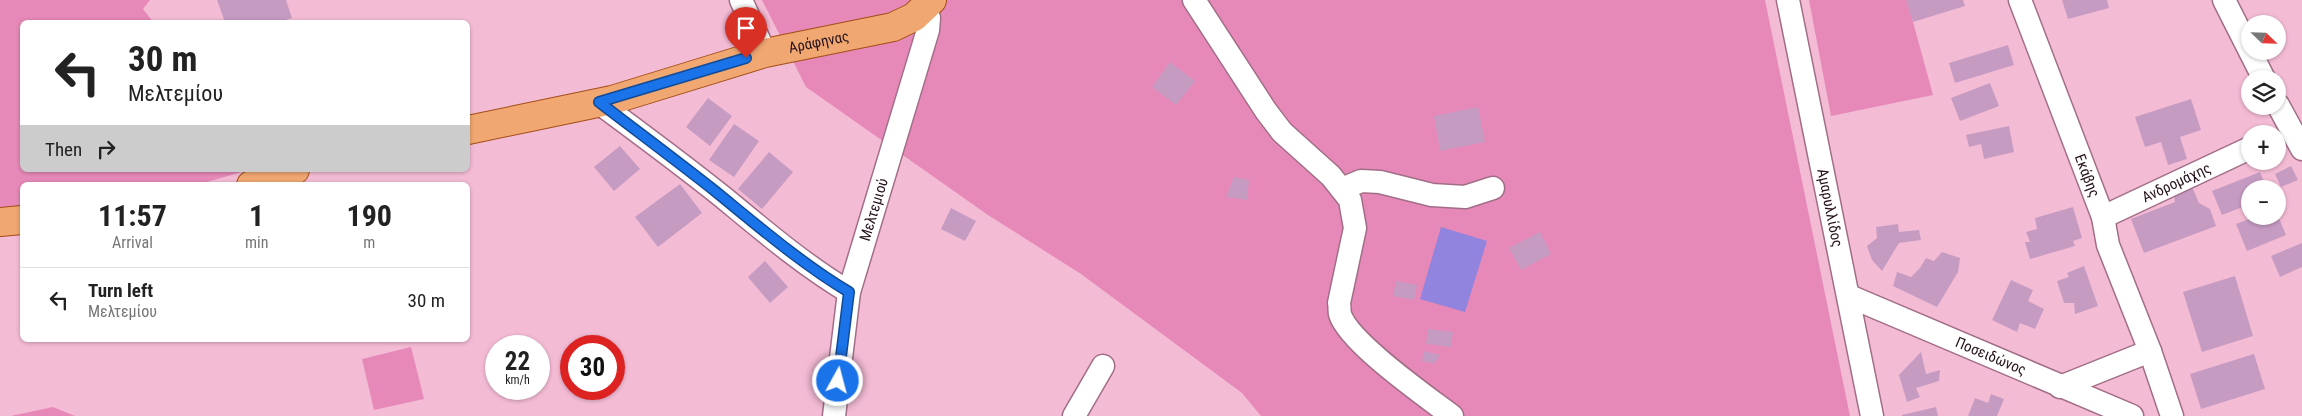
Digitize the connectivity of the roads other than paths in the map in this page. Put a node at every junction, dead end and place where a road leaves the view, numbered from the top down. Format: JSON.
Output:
{"nodes":[{"id":1,"x":741,"y":0,"type":"edge"},
{"id":2,"x":1194,"y":0,"type":"edge"},
{"id":3,"x":1788,"y":0,"type":"edge"},
{"id":4,"x":2020,"y":0,"type":"edge"},
{"id":5,"x":2224,"y":0,"type":"edge"},
{"id":6,"x":929,"y":4,"type":"edge"},
{"id":7,"x":765,"y":52,"type":"junction"},
{"id":8,"x":2259,"y":70,"type":"edge"},
{"id":9,"x":599,"y":102,"type":"junction"},
{"id":10,"x":470,"y":130,"type":"edge"},
{"id":11,"x":2286,"y":134,"type":"edge"},
{"id":12,"x":2302,"y":149,"type":"edge"},
{"id":13,"x":2241,"y":152,"type":"edge"},
{"id":14,"x":289,"y":172,"type":"edge"},
{"id":15,"x":260,"y":182,"type":"edge"},
{"id":16,"x":1492,"y":188,"type":"dead end"},
{"id":17,"x":1342,"y":189,"type":"junction"},
{"id":18,"x":2103,"y":217,"type":"junction"},
{"id":19,"x":20,"y":220,"type":"edge"},
{"id":20,"x":0,"y":222,"type":"edge"},
{"id":21,"x":849,"y":292,"type":"junction"},
{"id":22,"x":1849,"y":296,"type":"junction"},
{"id":23,"x":2150,"y":351,"type":"junction"},
{"id":24,"x":1103,"y":366,"type":"dead end"},
{"id":25,"x":2060,"y":387,"type":"junction"},
{"id":26,"x":834,"y":416,"type":"edge"},
{"id":27,"x":1074,"y":416,"type":"edge"},
{"id":28,"x":1452,"y":416,"type":"edge"},
{"id":29,"x":1872,"y":416,"type":"edge"},
{"id":30,"x":2132,"y":416,"type":"edge"},
{"id":31,"x":2172,"y":416,"type":"edge"}],
"edges":[{"from":1,"to":7,"type":"street"},
{"from":2,"to":17,"type":"street"},
{"from":3,"to":22,"type":"street","name":"Αμαρυλλίδος"},
{"from":4,"to":18,"type":"street","name":"Εκάβης"},
{"from":5,"to":8,"type":"street"},
{"from":6,"to":7,"type":"main road","name":"Αράφηνας"},
{"from":6,"to":21,"type":"street","name":"Μελτεμιού"},
{"from":7,"to":9,"type":"main road","name":"Αράφηνας"},
{"from":9,"to":10,"type":"main road","name":"Αράφηνας"},
{"from":9,"to":21,"type":"street"},
{"from":11,"to":12,"type":"street"},
{"from":13,"to":18,"type":"street","name":"Ανδρομάχης"},
{"from":14,"to":15,"type":"main road"},
{"from":16,"to":17,"type":"street"},
{"from":17,"to":28,"type":"street"},
{"from":18,"to":23,"type":"street","name":"Εκάβης"},
{"from":19,"to":20,"type":"main road"},
{"from":21,"to":26,"type":"street","name":"Μελτεμιού"},
{"from":22,"to":25,"type":"street","name":"Ποσειδώνος"},
{"from":22,"to":29,"type":"street","name":"Αμαρυλλίδος"},
{"from":23,"to":25,"type":"street"},
{"from":23,"to":31,"type":"street","name":"Εκάβης"},
{"from":24,"to":27,"type":"street"},
{"from":25,"to":30,"type":"street","name":"Ποσειδώνος"}]}
